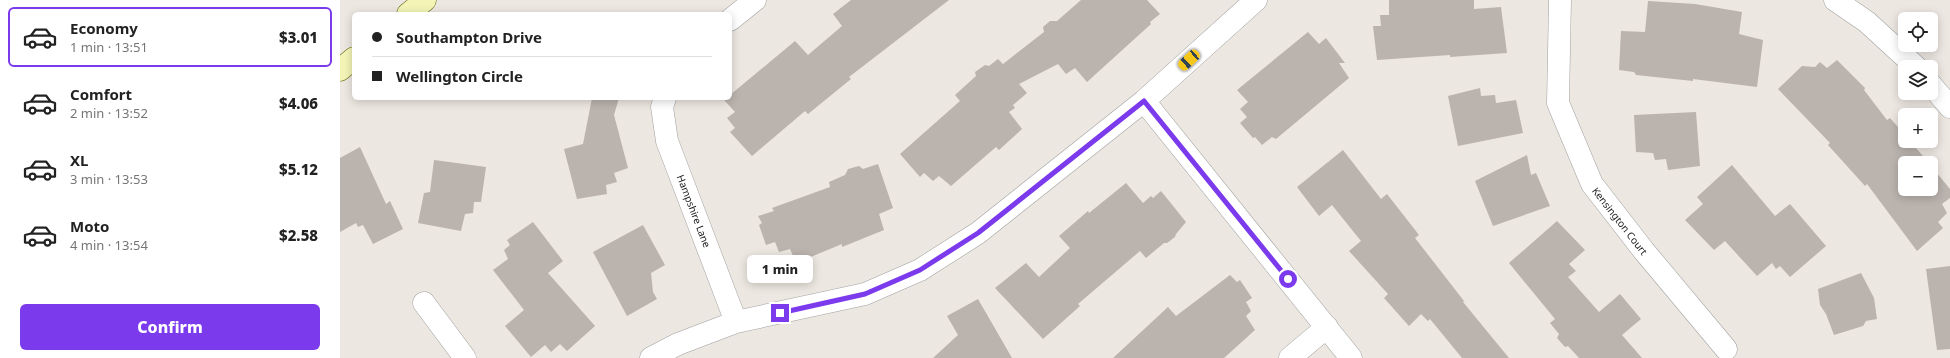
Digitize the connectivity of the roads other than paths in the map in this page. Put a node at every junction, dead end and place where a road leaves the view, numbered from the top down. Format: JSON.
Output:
{"nodes":[{"id":1,"x":425,"y":0,"type":"edge"},
{"id":2,"x":755,"y":0,"type":"edge"},
{"id":3,"x":1256,"y":0,"type":"edge"},
{"id":4,"x":1560,"y":0,"type":"edge"},
{"id":5,"x":1835,"y":0,"type":"edge"},
{"id":6,"x":410,"y":12,"type":"edge"},
{"id":7,"x":732,"y":18,"type":"edge"},
{"id":8,"x":352,"y":60,"type":"edge"},
{"id":9,"x":1908,"y":60,"type":"edge"},
{"id":10,"x":340,"y":70,"type":"edge"},
{"id":11,"x":1938,"y":93,"type":"edge"},
{"id":12,"x":664,"y":100,"type":"edge"},
{"id":13,"x":1144,"y":101,"type":"junction"},
{"id":14,"x":1950,"y":107,"type":"edge"},
{"id":15,"x":424,"y":303,"type":"dead end"},
{"id":16,"x":736,"y":322,"type":"junction"},
{"id":17,"x":1327,"y":327,"type":"junction"},
{"id":18,"x":1726,"y":349,"type":"dead end"},
{"id":19,"x":465,"y":358,"type":"edge"},
{"id":20,"x":651,"y":358,"type":"edge"},
{"id":21,"x":1290,"y":358,"type":"edge"},
{"id":22,"x":1351,"y":358,"type":"edge"}],
"edges":[{"from":1,"to":6,"type":"main road"},
{"from":2,"to":7,"type":"street"},
{"from":3,"to":13,"type":"street"},
{"from":4,"to":18,"type":"street","name":"Kensington Court"},
{"from":5,"to":9,"type":"street"},
{"from":8,"to":10,"type":"main road"},
{"from":11,"to":14,"type":"street"},
{"from":12,"to":16,"type":"street","name":"Hampshire Lane"},
{"from":13,"to":16,"type":"street"},
{"from":13,"to":17,"type":"street"},
{"from":15,"to":19,"type":"street"},
{"from":16,"to":20,"type":"street"},
{"from":17,"to":21,"type":"street"},
{"from":17,"to":22,"type":"street"}]}
